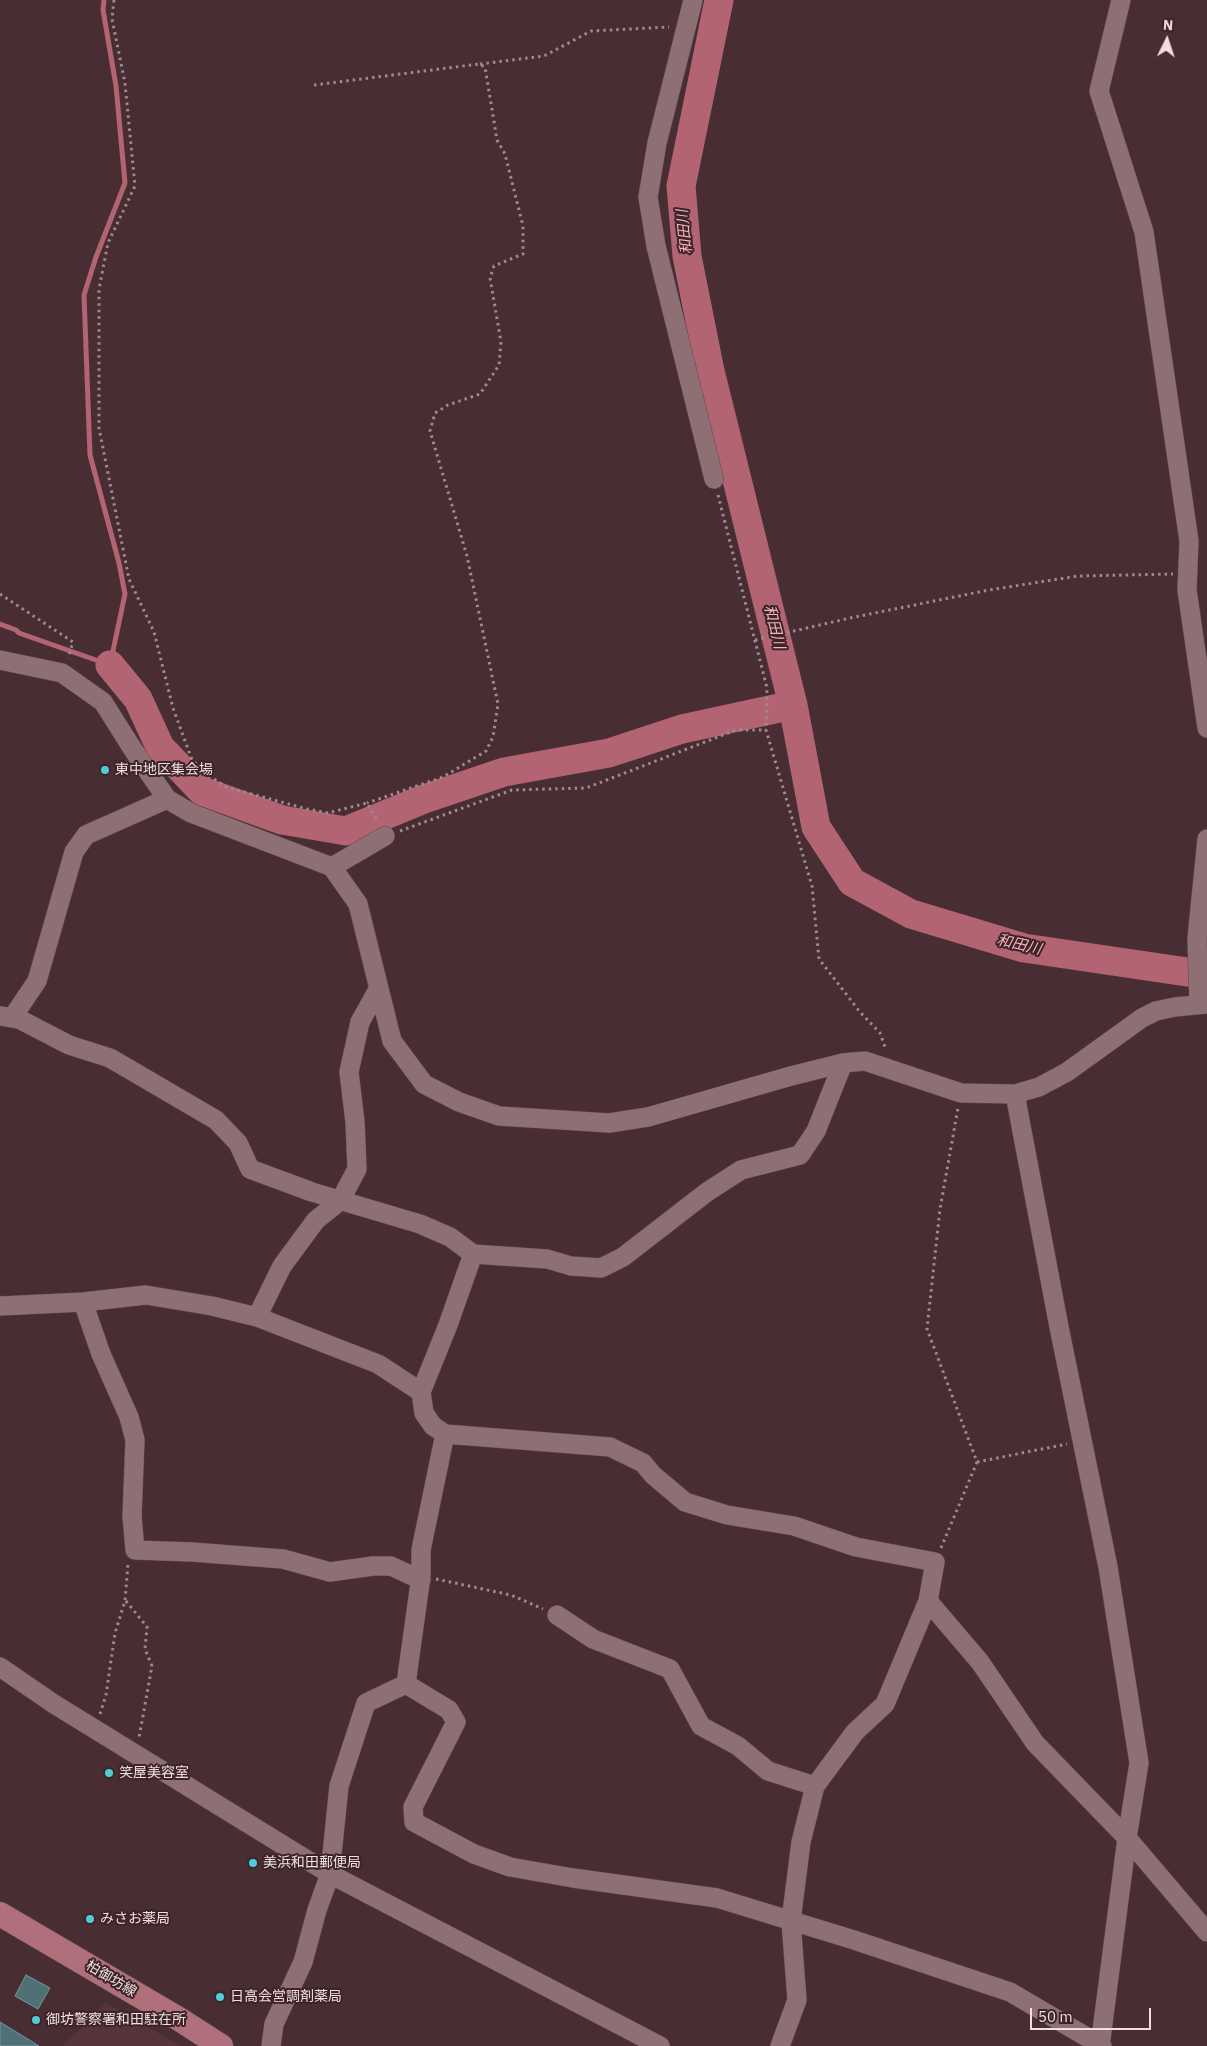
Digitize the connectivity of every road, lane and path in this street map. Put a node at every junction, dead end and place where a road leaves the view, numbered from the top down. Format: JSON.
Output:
{"nodes":[{"id":1,"x":114,"y":0,"type":"edge"},
{"id":2,"x":693,"y":0,"type":"edge"},
{"id":3,"x":1121,"y":0,"type":"edge"},
{"id":4,"x":686,"y":28,"type":"junction"},
{"id":5,"x":479,"y":64,"type":"junction"},
{"id":6,"x":314,"y":85,"type":"dead end"},
{"id":7,"x":714,"y":479,"type":"joint"},
{"id":8,"x":1188,"y":574,"type":"junction"},
{"id":9,"x":0,"y":594,"type":"edge"},
{"id":10,"x":755,"y":640,"type":"junction"},
{"id":11,"x":0,"y":660,"type":"edge"},
{"id":12,"x":62,"y":673,"type":"junction"},
{"id":13,"x":1207,"y":728,"type":"edge"},
{"id":14,"x":766,"y":730,"type":"junction"},
{"id":15,"x":167,"y":799,"type":"junction"},
{"id":16,"x":367,"y":802,"type":"junction"},
{"id":17,"x":385,"y":836,"type":"junction"},
{"id":18,"x":1207,"y":839,"type":"edge"},
{"id":19,"x":332,"y":867,"type":"junction"},
{"id":20,"x":379,"y":988,"type":"junction"},
{"id":21,"x":1202,"y":1000,"type":"edge"},
{"id":22,"x":6,"y":1017,"type":"edge"},
{"id":23,"x":843,"y":1063,"type":"junction"},
{"id":24,"x":893,"y":1070,"type":"junction"},
{"id":25,"x":961,"y":1093,"type":"junction"},
{"id":26,"x":1015,"y":1094,"type":"junction"},
{"id":27,"x":340,"y":1201,"type":"junction"},
{"id":28,"x":473,"y":1254,"type":"junction"},
{"id":29,"x":83,"y":1302,"type":"junction"},
{"id":30,"x":0,"y":1306,"type":"edge"},
{"id":31,"x":257,"y":1317,"type":"junction"},
{"id":32,"x":421,"y":1392,"type":"junction"},
{"id":33,"x":446,"y":1434,"type":"junction"},
{"id":34,"x":1082,"y":1441,"type":"junction"},
{"id":35,"x":977,"y":1462,"type":"junction"},
{"id":36,"x":135,"y":1550,"type":"junction"},
{"id":37,"x":935,"y":1562,"type":"junction"},
{"id":38,"x":421,"y":1578,"type":"junction"},
{"id":39,"x":125,"y":1601,"type":"junction"},
{"id":40,"x":928,"y":1601,"type":"junction"},
{"id":41,"x":557,"y":1615,"type":"joint"},
{"id":42,"x":0,"y":1666,"type":"edge"},
{"id":43,"x":406,"y":1684,"type":"junction"},
{"id":44,"x":95,"y":1729,"type":"junction"},
{"id":45,"x":132,"y":1752,"type":"junction"},
{"id":46,"x":815,"y":1786,"type":"junction"},
{"id":47,"x":1126,"y":1838,"type":"junction"},
{"id":48,"x":330,"y":1874,"type":"junction"},
{"id":49,"x":0,"y":1914,"type":"edge"},
{"id":50,"x":791,"y":1921,"type":"junction"},
{"id":51,"x":1207,"y":1932,"type":"edge"},
{"id":52,"x":221,"y":2046,"type":"edge"},
{"id":53,"x":272,"y":2046,"type":"edge"},
{"id":54,"x":660,"y":2046,"type":"edge"},
{"id":55,"x":780,"y":2046,"type":"edge"},
{"id":56,"x":1100,"y":2046,"type":"edge"}],
"edges":[{"from":1,"to":16,"type":"path"},
{"from":2,"to":4,"type":"street"},
{"from":3,"to":8,"type":"street"},
{"from":4,"to":5,"type":"path"},
{"from":4,"to":7,"type":"street"},
{"from":5,"to":6,"type":"path"},
{"from":5,"to":16,"type":"path"},
{"from":7,"to":10,"type":"path"},
{"from":8,"to":10,"type":"path"},
{"from":8,"to":13,"type":"street"},
{"from":9,"to":12,"type":"path"},
{"from":10,"to":14,"type":"path"},
{"from":11,"to":12,"type":"street"},
{"from":12,"to":15,"type":"street"},
{"from":14,"to":17,"type":"path"},
{"from":14,"to":24,"type":"path"},
{"from":15,"to":19,"type":"street"},
{"from":15,"to":22,"type":"street"},
{"from":16,"to":17,"type":"path"},
{"from":17,"to":19,"type":"street"},
{"from":18,"to":21,"type":"street"},
{"from":19,"to":20,"type":"street"},
{"from":20,"to":23,"type":"street"},
{"from":20,"to":27,"type":"street"},
{"from":21,"to":26,"type":"street"},
{"from":22,"to":27,"type":"street"},
{"from":23,"to":24,"type":"street"},
{"from":23,"to":28,"type":"street"},
{"from":24,"to":25,"type":"street"},
{"from":25,"to":26,"type":"street"},
{"from":25,"to":35,"type":"path"},
{"from":26,"to":34,"type":"street"},
{"from":27,"to":28,"type":"street"},
{"from":27,"to":31,"type":"street"},
{"from":28,"to":32,"type":"street"},
{"from":29,"to":30,"type":"street"},
{"from":29,"to":31,"type":"street"},
{"from":29,"to":36,"type":"street"},
{"from":31,"to":32,"type":"street"},
{"from":32,"to":33,"type":"street"},
{"from":33,"to":37,"type":"street"},
{"from":33,"to":38,"type":"street"},
{"from":34,"to":35,"type":"path"},
{"from":34,"to":47,"type":"street"},
{"from":35,"to":37,"type":"path"},
{"from":36,"to":38,"type":"street"},
{"from":36,"to":39,"type":"path"},
{"from":37,"to":40,"type":"street"},
{"from":38,"to":41,"type":"path"},
{"from":38,"to":43,"type":"street"},
{"from":39,"to":44,"type":"path"},
{"from":39,"to":45,"type":"path"},
{"from":40,"to":46,"type":"street"},
{"from":40,"to":47,"type":"street"},
{"from":41,"to":46,"type":"street"},
{"from":42,"to":44,"type":"street"},
{"from":43,"to":48,"type":"street"},
{"from":43,"to":50,"type":"street"},
{"from":44,"to":45,"type":"street"},
{"from":45,"to":48,"type":"street"},
{"from":46,"to":50,"type":"street"},
{"from":47,"to":51,"type":"street"},
{"from":47,"to":56,"type":"street"},
{"from":48,"to":53,"type":"street"},
{"from":48,"to":54,"type":"street"},
{"from":49,"to":52,"type":"main road","name":"柏御坊線"},
{"from":50,"to":55,"type":"street"},
{"from":50,"to":56,"type":"street"}]}
